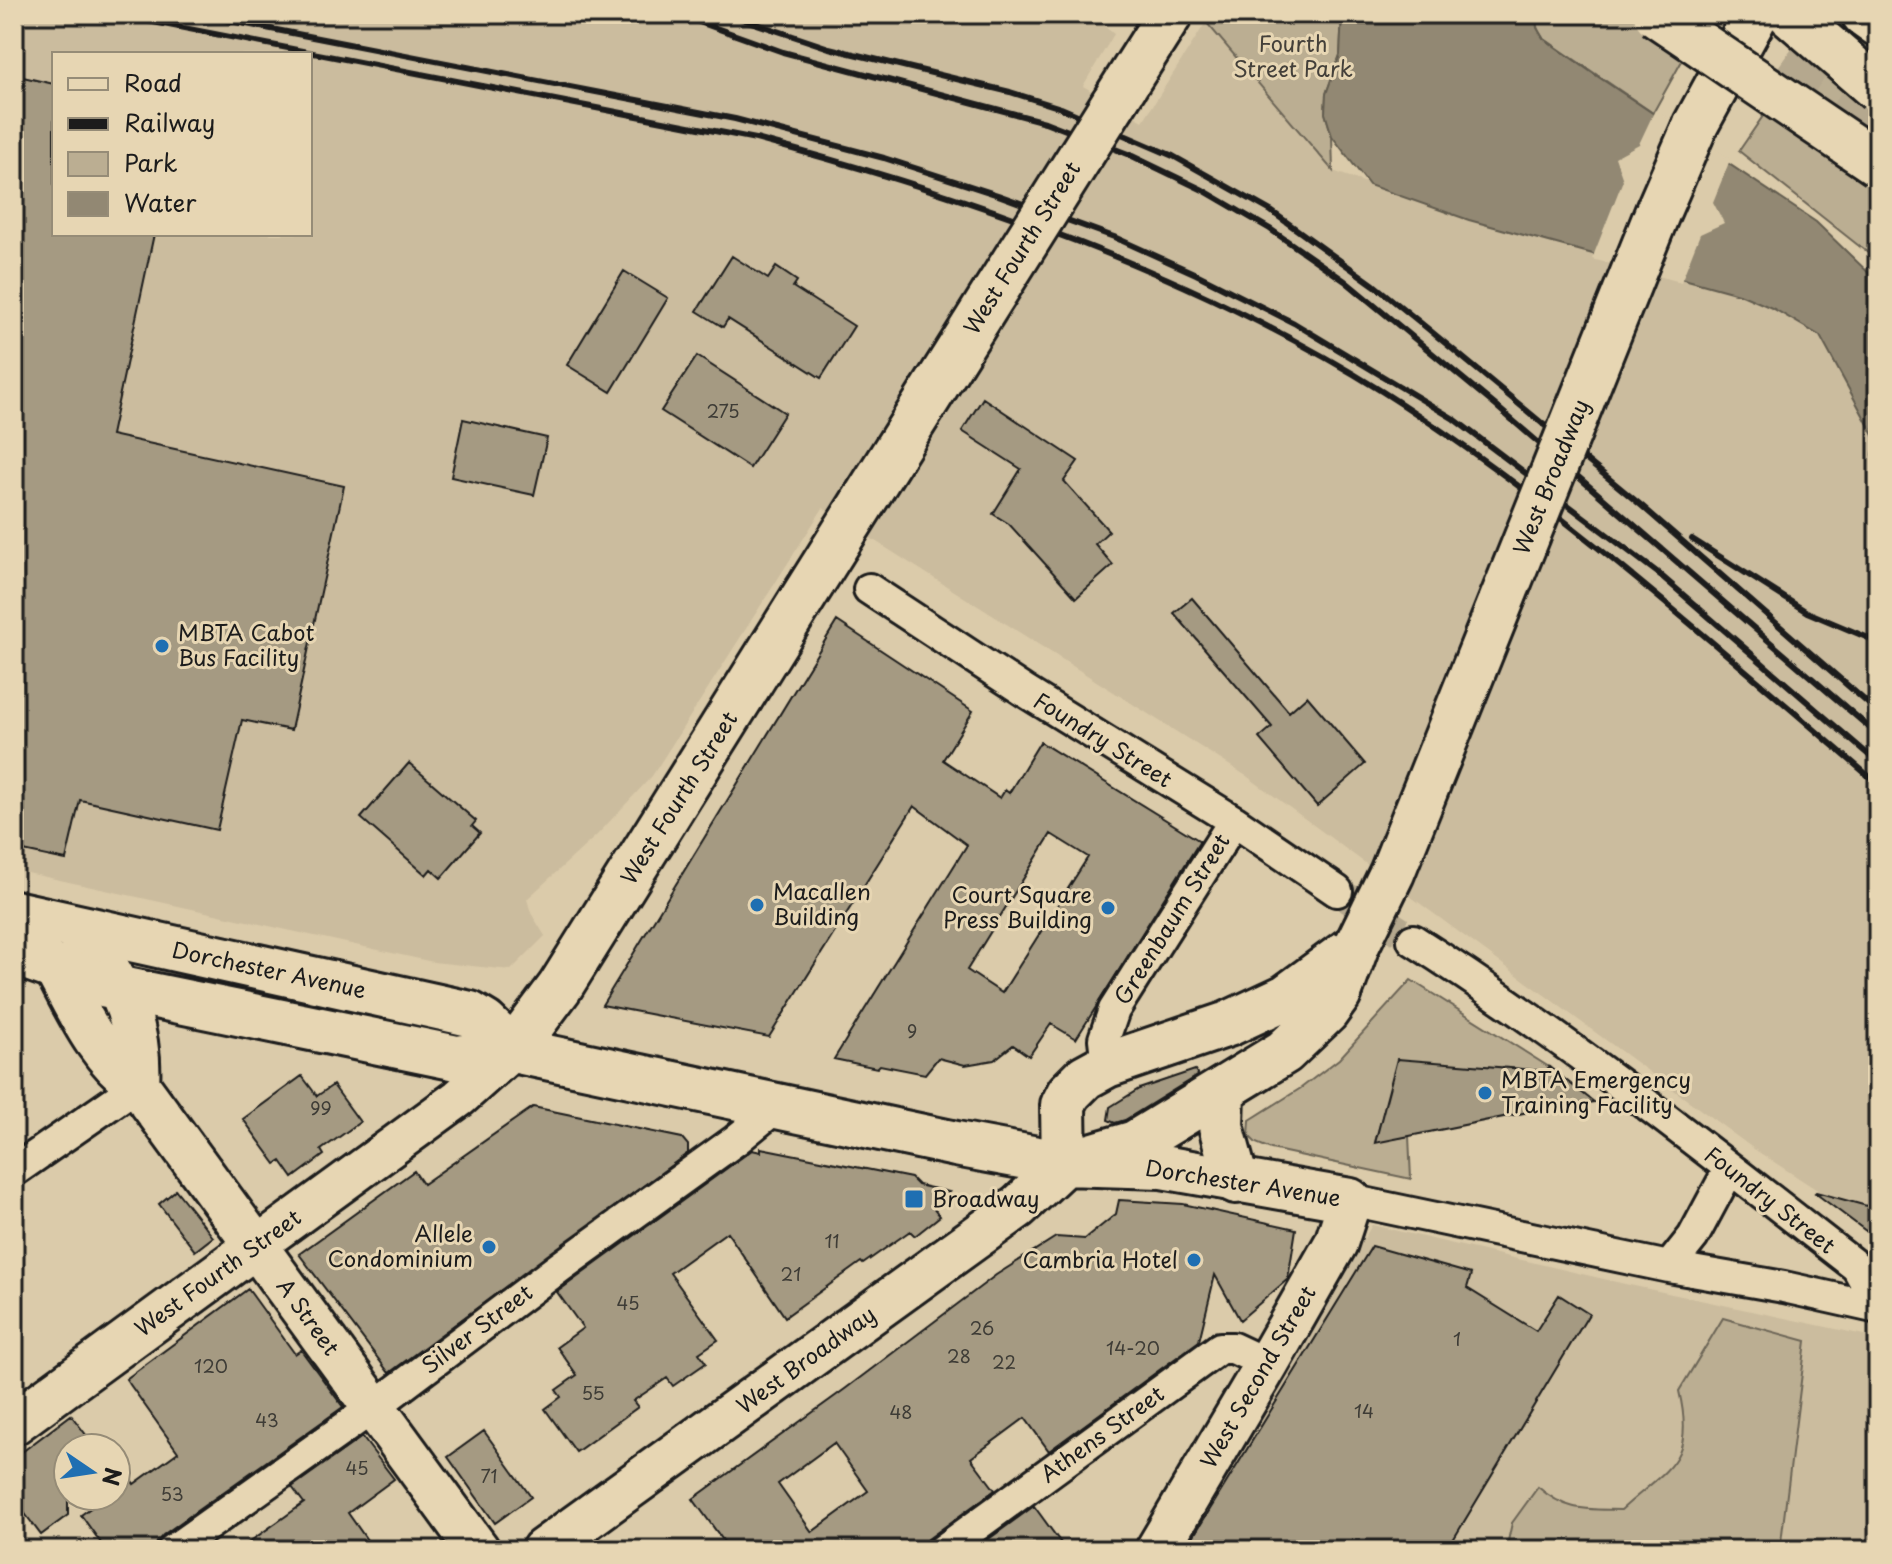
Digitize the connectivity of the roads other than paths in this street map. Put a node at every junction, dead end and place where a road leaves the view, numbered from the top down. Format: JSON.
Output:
{"nodes":[{"id":1,"x":1170,"y":14,"type":"edge"},
{"id":2,"x":1656,"y":14,"type":"edge"},
{"id":3,"x":1756,"y":14,"type":"edge"},
{"id":4,"x":1790,"y":14,"type":"edge"},
{"id":5,"x":1799,"y":14,"type":"edge"},
{"id":6,"x":1864,"y":14,"type":"edge"},
{"id":7,"x":1878,"y":24,"type":"edge"},
{"id":8,"x":1878,"y":90,"type":"edge"},
{"id":9,"x":1878,"y":97,"type":"edge"},
{"id":10,"x":1878,"y":164,"type":"edge"},
{"id":11,"x":869,"y":589,"type":"dead end"},
{"id":12,"x":1234,"y":821,"type":"junction"},
{"id":13,"x":1337,"y":891,"type":"tunnel mouth"},
{"id":14,"x":14,"y":913,"type":"edge"},
{"id":15,"x":68,"y":925,"type":"junction"},
{"id":16,"x":1413,"y":940,"type":"tunnel mouth"},
{"id":17,"x":1357,"y":945,"type":"junction"},
{"id":18,"x":14,"y":953,"type":"edge"},
{"id":19,"x":55,"y":968,"type":"junction"},
{"id":20,"x":119,"y":989,"type":"junction"},
{"id":21,"x":513,"y":1050,"type":"junction"},
{"id":22,"x":1107,"y":1065,"type":"junction"},
{"id":23,"x":138,"y":1085,"type":"junction"},
{"id":24,"x":1222,"y":1091,"type":"junction"},
{"id":25,"x":779,"y":1105,"type":"junction"},
{"id":26,"x":1064,"y":1164,"type":"junction"},
{"id":27,"x":1730,"y":1168,"type":"junction"},
{"id":28,"x":14,"y":1171,"type":"edge"},
{"id":29,"x":1236,"y":1181,"type":"junction"},
{"id":30,"x":1350,"y":1200,"type":"junction"},
{"id":31,"x":256,"y":1246,"type":"junction"},
{"id":32,"x":1669,"y":1267,"type":"junction"},
{"id":33,"x":1878,"y":1307,"type":"edge"},
{"id":34,"x":1267,"y":1364,"type":"junction"},
{"id":35,"x":374,"y":1407,"type":"junction"},
{"id":36,"x":14,"y":1423,"type":"edge"},
{"id":37,"x":173,"y":1550,"type":"edge"},
{"id":38,"x":478,"y":1550,"type":"edge"},
{"id":39,"x":543,"y":1550,"type":"edge"},
{"id":40,"x":943,"y":1550,"type":"edge"},
{"id":41,"x":1157,"y":1550,"type":"edge"}],
"edges":[{"from":1,"to":21,"type":"main road","name":"West Fourth Street","bridge":true},
{"from":2,"to":10,"type":"main road","bridge":true},
{"from":3,"to":17,"type":"main road","name":"West Broadway","bridge":true},
{"from":4,"to":8,"type":"main road","bridge":true},
{"from":5,"to":9,"type":"main road"},
{"from":6,"to":7,"type":"main road"},
{"from":11,"to":12,"type":"street","name":"Foundry Street"},
{"from":12,"to":13,"type":"street","name":"Foundry Street"},
{"from":12,"to":22,"type":"street","name":"Greenbaum Street"},
{"from":14,"to":15,"type":"main road","name":"Dorchester Avenue"},
{"from":15,"to":20,"type":"main road"},
{"from":15,"to":21,"type":"main road","name":"Dorchester Avenue"},
{"from":16,"to":27,"type":"street","name":"Foundry Street"},
{"from":17,"to":22,"type":"main road","name":"West Broadway"},
{"from":17,"to":24,"type":"main road","name":"West Broadway"},
{"from":18,"to":19,"type":"main road","name":"Dorchester Avenue"},
{"from":19,"to":20,"type":"main road","name":"Dorchester Avenue"},
{"from":19,"to":23,"type":"main road","name":"A Street"},
{"from":20,"to":21,"type":"main road","name":"Dorchester Avenue"},
{"from":20,"to":23,"type":"main road"},
{"from":21,"to":25,"type":"main road","name":"Dorchester Avenue"},
{"from":21,"to":31,"type":"street","name":"West Fourth Street"},
{"from":22,"to":26,"type":"main road","name":"West Broadway"},
{"from":23,"to":28,"type":"street"},
{"from":23,"to":31,"type":"main road","name":"A Street"},
{"from":24,"to":26,"type":"main road","name":"West Broadway"},
{"from":24,"to":29,"type":"main road"},
{"from":25,"to":26,"type":"main road","name":"Dorchester Avenue"},
{"from":25,"to":35,"type":"street","name":"Silver Street"},
{"from":26,"to":29,"type":"main road","name":"Dorchester Avenue"},
{"from":26,"to":39,"type":"main road","name":"West Broadway"},
{"from":27,"to":32,"type":"street"},
{"from":27,"to":33,"type":"street","name":"Foundry Street"},
{"from":29,"to":30,"type":"main road","name":"Dorchester Avenue"},
{"from":30,"to":32,"type":"street","name":"Dorchester Avenue"},
{"from":30,"to":34,"type":"main road","name":"West Second Street"},
{"from":31,"to":35,"type":"main road","name":"A Street"},
{"from":31,"to":36,"type":"main road","name":"West Fourth Street"},
{"from":32,"to":33,"type":"street","name":"Dorchester Avenue"},
{"from":34,"to":40,"type":"street","name":"Athens Street"},
{"from":34,"to":41,"type":"main road","name":"West Second Street"},
{"from":35,"to":37,"type":"street","name":"Silver Street"},
{"from":35,"to":38,"type":"main road","name":"A Street"}]}
